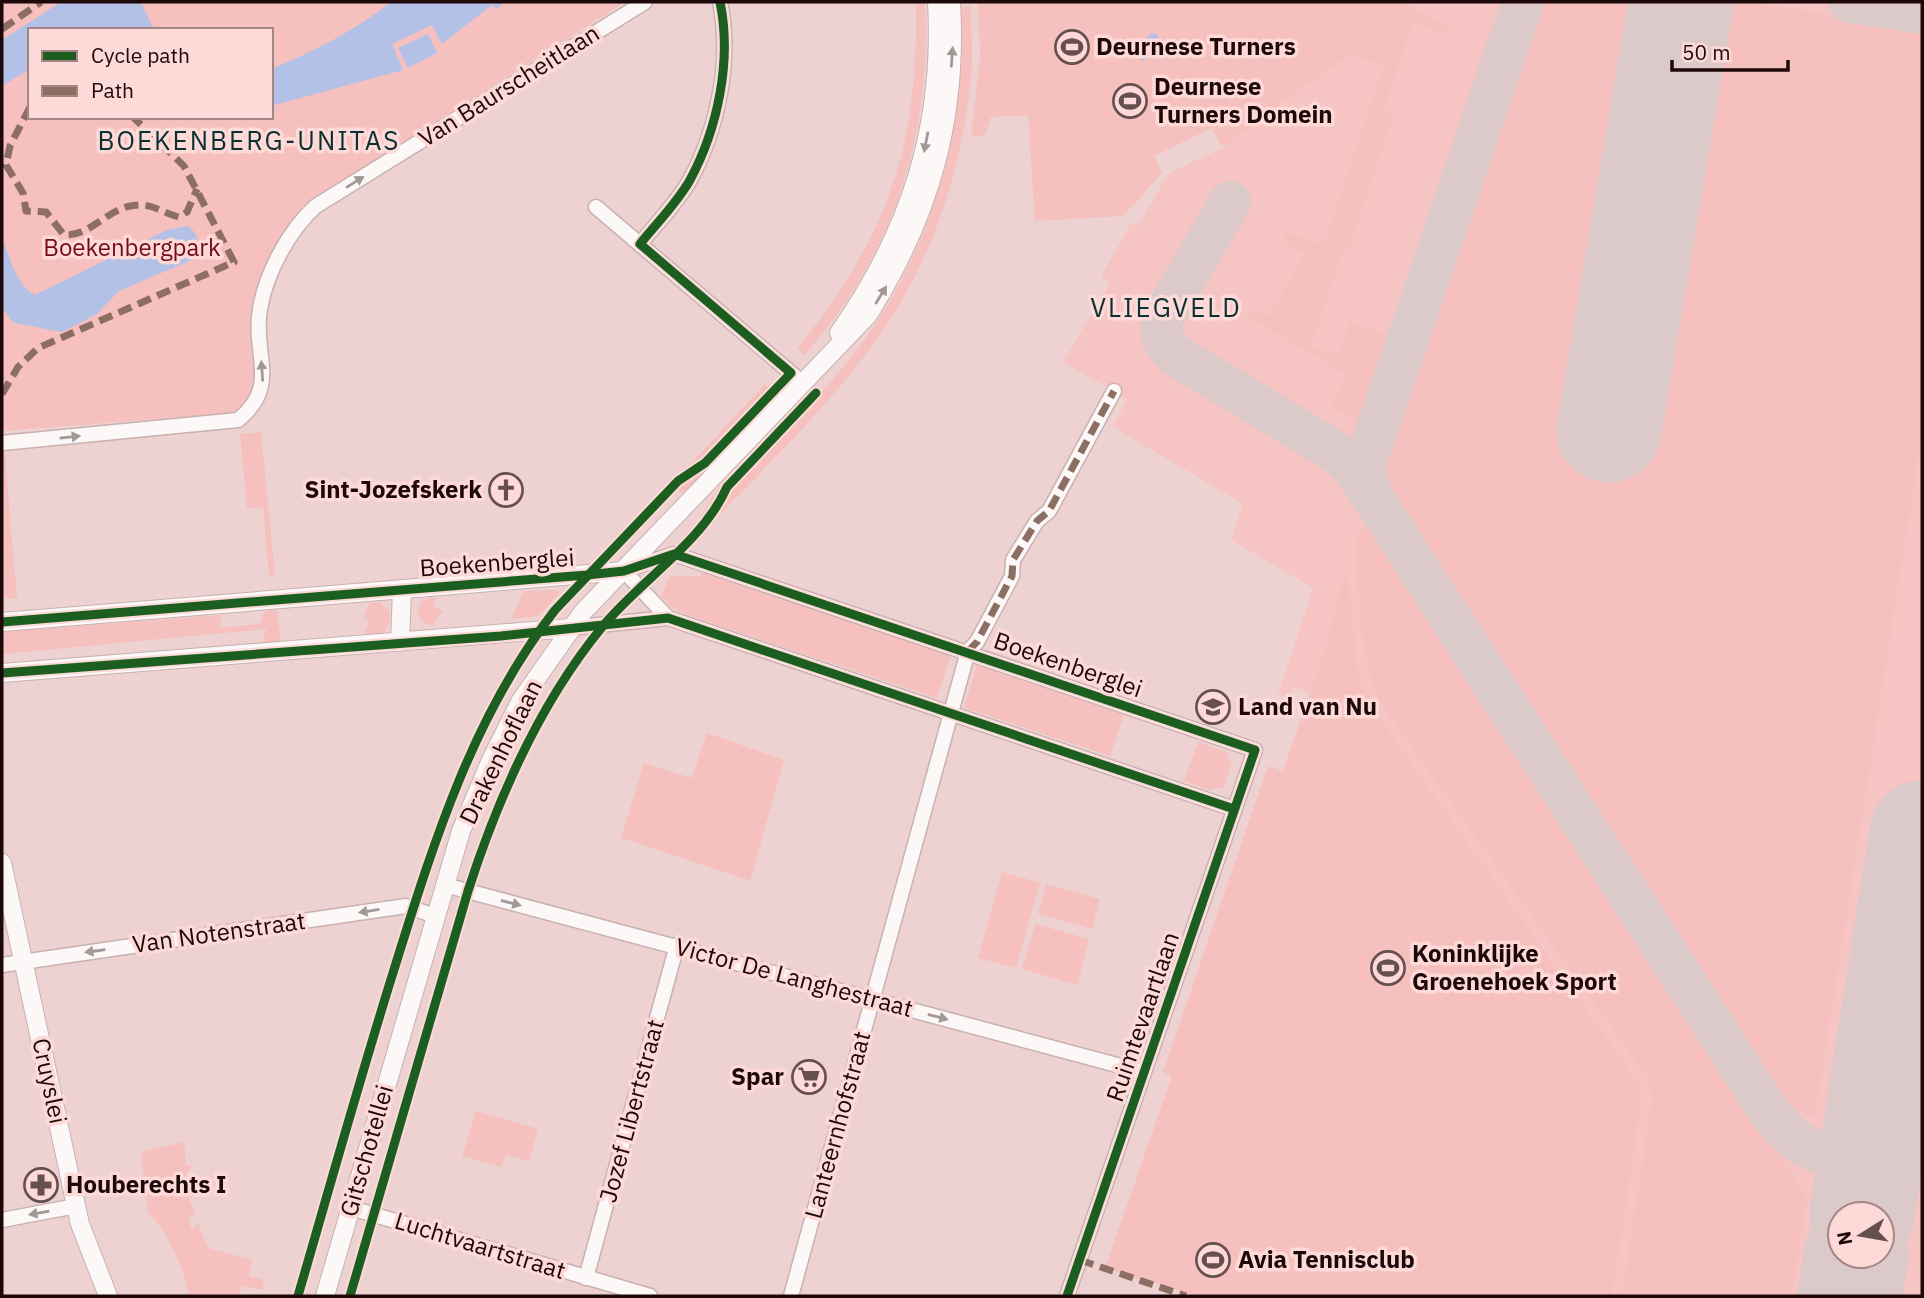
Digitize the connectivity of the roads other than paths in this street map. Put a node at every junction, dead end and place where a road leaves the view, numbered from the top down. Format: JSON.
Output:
{"nodes":[{"id":1,"x":645,"y":2,"type":"edge"},
{"id":2,"x":720,"y":2,"type":"edge"},
{"id":3,"x":937,"y":2,"type":"edge"},
{"id":4,"x":951,"y":2,"type":"edge"},
{"id":5,"x":596,"y":207,"type":"dead end"},
{"id":6,"x":640,"y":244,"type":"junction"},
{"id":7,"x":804,"y":384,"type":"junction"},
{"id":8,"x":1114,"y":391,"type":"dead end"},
{"id":9,"x":2,"y":443,"type":"edge"},
{"id":10,"x":624,"y":571,"type":"junction"},
{"id":11,"x":402,"y":590,"type":"junction"},
{"id":12,"x":668,"y":618,"type":"junction"},
{"id":13,"x":2,"y":622,"type":"edge"},
{"id":14,"x":570,"y":628,"type":"junction"},
{"id":15,"x":400,"y":642,"type":"junction"},
{"id":16,"x":968,"y":651,"type":"junction"},
{"id":17,"x":2,"y":673,"type":"edge"},
{"id":18,"x":949,"y":710,"type":"junction"},
{"id":19,"x":1255,"y":750,"type":"joint"},
{"id":20,"x":1234,"y":808,"type":"junction"},
{"id":21,"x":2,"y":863,"type":"edge"},
{"id":22,"x":445,"y":885,"type":"junction"},
{"id":23,"x":435,"y":916,"type":"junction"},
{"id":24,"x":677,"y":945,"type":"junction"},
{"id":25,"x":23,"y":962,"type":"junction"},
{"id":26,"x":2,"y":965,"type":"edge"},
{"id":27,"x":872,"y":999,"type":"junction"},
{"id":28,"x":409,"y":1006,"type":"joint"},
{"id":29,"x":1143,"y":1072,"type":"junction"},
{"id":30,"x":76,"y":1206,"type":"junction"},
{"id":31,"x":351,"y":1208,"type":"junction"},
{"id":32,"x":2,"y":1220,"type":"edge"},
{"id":33,"x":586,"y":1278,"type":"junction"},
{"id":34,"x":108,"y":1296,"type":"edge"},
{"id":35,"x":326,"y":1296,"type":"edge"},
{"id":36,"x":650,"y":1296,"type":"edge"},
{"id":37,"x":791,"y":1296,"type":"edge"},
{"id":38,"x":1067,"y":1296,"type":"edge"}],
"edges":[{"from":9,"to":1,"type":"street","name":"Van Baurscheitlaan","one_way":true},
{"from":2,"to":6,"type":"street"},
{"from":3,"to":7,"type":"street","name":"Drakenhoflaan","one_way":true},
{"from":7,"to":4,"type":"street","name":"Drakenhoflaan","one_way":true},
{"from":5,"to":6,"type":"street"},
{"from":6,"to":7,"type":"street"},
{"from":7,"to":10,"type":"street","name":"Drakenhoflaan"},
{"from":8,"to":16,"type":"street","name":"Lanteernhofstraat"},
{"from":10,"to":11,"type":"street","name":"Boekenberglei"},
{"from":10,"to":12,"type":"street"},
{"from":10,"to":14,"type":"street","name":"Drakenhoflaan"},
{"from":10,"to":16,"type":"street","name":"Boekenberglei"},
{"from":11,"to":13,"type":"street","name":"Boekenberglei"},
{"from":11,"to":15,"type":"street"},
{"from":12,"to":14,"type":"street"},
{"from":12,"to":18,"type":"street"},
{"from":14,"to":15,"type":"street"},
{"from":14,"to":22,"type":"street","name":"Drakenhoflaan"},
{"from":15,"to":17,"type":"street"},
{"from":16,"to":18,"type":"street","name":"Lanteernhofstraat"},
{"from":16,"to":19,"type":"street","name":"Boekenberglei"},
{"from":18,"to":20,"type":"street"},
{"from":18,"to":27,"type":"street","name":"Lanteernhofstraat"},
{"from":19,"to":20,"type":"street","name":"Ruimtevaartlaan"},
{"from":20,"to":29,"type":"street","name":"Ruimtevaartlaan"},
{"from":21,"to":25,"type":"street","name":"Cruyslei"},
{"from":22,"to":23,"type":"street","name":"Drakenhoflaan"},
{"from":22,"to":24,"type":"street","name":"Victor De Langhestraat","one_way":true},
{"from":23,"to":25,"type":"street","name":"Van Notenstraat","one_way":true},
{"from":23,"to":28,"type":"street","name":"Drakenhoflaan"},
{"from":24,"to":27,"type":"street","name":"Victor De Langhestraat"},
{"from":24,"to":33,"type":"street","name":"Jozef Libertstraat"},
{"from":25,"to":26,"type":"street","name":"Van Notenstraat"},
{"from":25,"to":30,"type":"street","name":"Cruyslei"},
{"from":27,"to":29,"type":"street","name":"Victor De Langhestraat","one_way":true},
{"from":27,"to":37,"type":"street","name":"Lanteernhofstraat"},
{"from":28,"to":31,"type":"street","name":"Gitschotellei"},
{"from":29,"to":38,"type":"street","name":"Ruimtevaartlaan"},
{"from":30,"to":32,"type":"street","one_way":true},
{"from":30,"to":34,"type":"street","name":"Cruyslei"},
{"from":31,"to":33,"type":"street","name":"Luchtvaartstraat"},
{"from":31,"to":35,"type":"street","name":"Gitschotellei"},
{"from":33,"to":36,"type":"street","name":"Luchtvaartstraat"}]}
